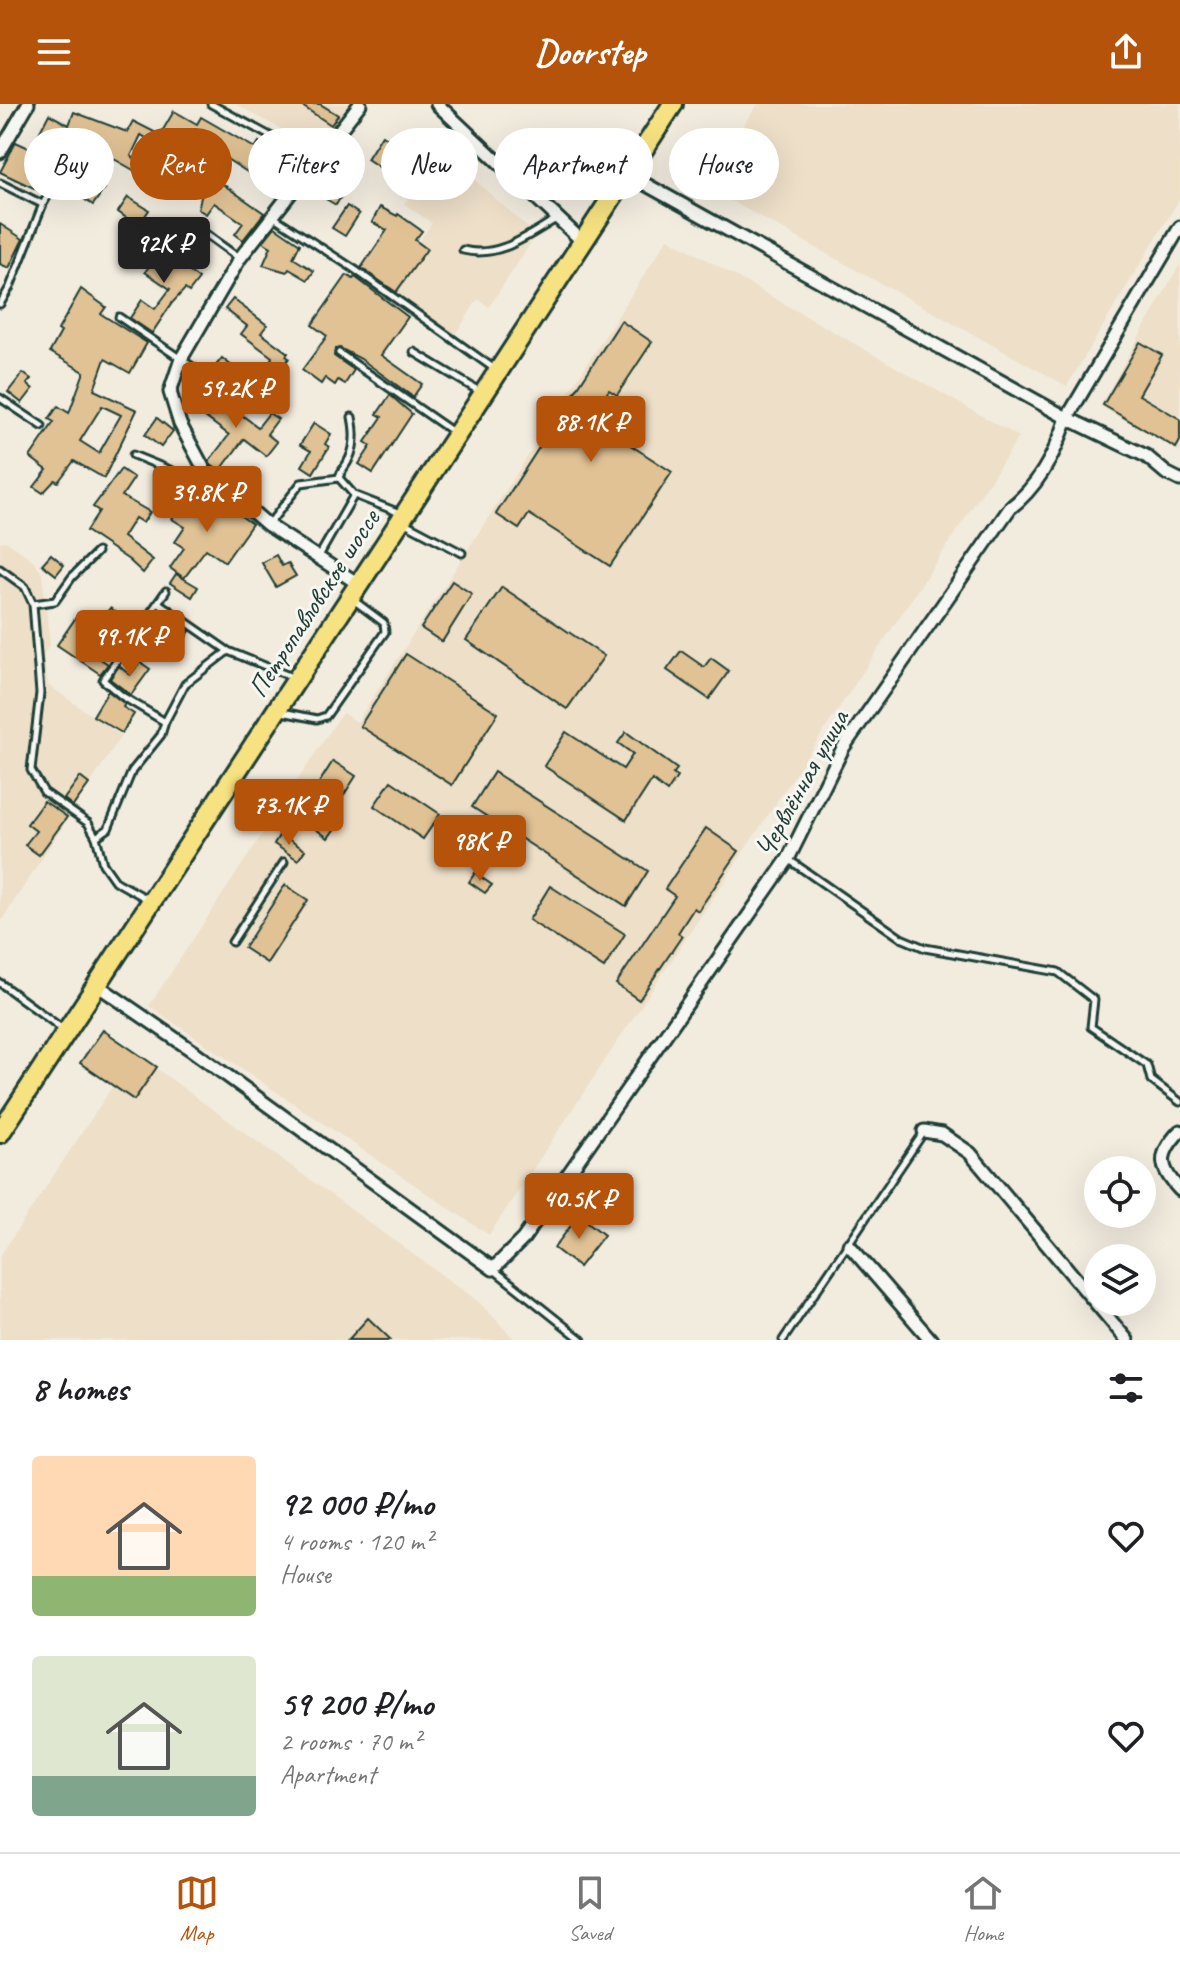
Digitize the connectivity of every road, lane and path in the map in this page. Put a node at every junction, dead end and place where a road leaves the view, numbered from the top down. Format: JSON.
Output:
{"nodes":[{"id":1,"x":28,"y":104,"type":"edge"},
{"id":2,"x":211,"y":104,"type":"edge"},
{"id":3,"x":360,"y":104,"type":"edge"},
{"id":4,"x":437,"y":104,"type":"edge"},
{"id":5,"x":668,"y":106,"type":"edge"},
{"id":6,"x":255,"y":128,"type":"edge"},
{"id":7,"x":342,"y":128,"type":"edge"},
{"id":8,"x":653,"y":131,"type":"edge"},
{"id":9,"x":0,"y":152,"type":"edge"},
{"id":10,"x":0,"y":183,"type":"edge"},
{"id":11,"x":653,"y":188,"type":"edge"},
{"id":12,"x":45,"y":200,"type":"edge"},
{"id":13,"x":286,"y":200,"type":"edge"},
{"id":14,"x":610,"y":200,"type":"edge"},
{"id":15,"x":43,"y":204,"type":"junction"},
{"id":16,"x":273,"y":216,"type":"junction"},
{"id":17,"x":557,"y":218,"type":"junction"},
{"id":18,"x":1180,"y":227,"type":"edge"},
{"id":19,"x":203,"y":232,"type":"dead end"},
{"id":20,"x":582,"y":241,"type":"junction"},
{"id":21,"x":463,"y":250,"type":"dead end"},
{"id":22,"x":240,"y":258,"type":"junction"},
{"id":23,"x":0,"y":304,"type":"edge"},
{"id":24,"x":119,"y":317,"type":"dead end"},
{"id":25,"x":414,"y":352,"type":"dead end"},
{"id":26,"x":339,"y":353,"type":"dead end"},
{"id":27,"x":181,"y":359,"type":"junction"},
{"id":28,"x":498,"y":372,"type":"junction"},
{"id":29,"x":484,"y":393,"type":"junction"},
{"id":30,"x":0,"y":398,"type":"edge"},
{"id":31,"x":240,"y":399,"type":"dead end"},
{"id":32,"x":352,"y":417,"type":"dead end"},
{"id":33,"x":1067,"y":418,"type":"junction"},
{"id":34,"x":42,"y":426,"type":"dead end"},
{"id":35,"x":457,"y":435,"type":"junction"},
{"id":36,"x":133,"y":455,"type":"dead end"},
{"id":37,"x":205,"y":471,"type":"junction"},
{"id":38,"x":339,"y":478,"type":"junction"},
{"id":39,"x":1180,"y":480,"type":"edge"},
{"id":40,"x":354,"y":495,"type":"junction"},
{"id":41,"x":403,"y":518,"type":"junction"},
{"id":42,"x":268,"y":525,"type":"junction"},
{"id":43,"x":97,"y":552,"type":"dead end"},
{"id":44,"x":462,"y":553,"type":"dead end"},
{"id":45,"x":318,"y":559,"type":"junction"},
{"id":46,"x":0,"y":569,"type":"edge"},
{"id":47,"x":166,"y":591,"type":"dead end"},
{"id":48,"x":355,"y":592,"type":"junction"},
{"id":49,"x":159,"y":603,"type":"junction"},
{"id":50,"x":33,"y":604,"type":"junction"},
{"id":51,"x":228,"y":651,"type":"junction"},
{"id":52,"x":297,"y":679,"type":"junction"},
{"id":53,"x":276,"y":711,"type":"junction"},
{"id":54,"x":165,"y":722,"type":"junction"},
{"id":55,"x":96,"y":837,"type":"junction"},
{"id":56,"x":788,"y":859,"type":"junction"},
{"id":57,"x":284,"y":862,"type":"dead end"},
{"id":58,"x":151,"y":901,"type":"junction"},
{"id":59,"x":232,"y":942,"type":"dead end"},
{"id":60,"x":0,"y":983,"type":"edge"},
{"id":61,"x":97,"y":985,"type":"junction"},
{"id":62,"x":66,"y":1032,"type":"junction"},
{"id":63,"x":1180,"y":1102,"type":"edge"},
{"id":64,"x":924,"y":1131,"type":"joint"},
{"id":65,"x":1180,"y":1131,"type":"edge"},
{"id":66,"x":0,"y":1133,"type":"edge"},
{"id":67,"x":1180,"y":1190,"type":"edge"},
{"id":68,"x":849,"y":1245,"type":"junction"},
{"id":69,"x":493,"y":1269,"type":"junction"},
{"id":70,"x":582,"y":1340,"type":"edge"},
{"id":71,"x":783,"y":1340,"type":"edge"},
{"id":72,"x":931,"y":1340,"type":"edge"},
{"id":73,"x":1127,"y":1340,"type":"edge"}],
"edges":[{"from":1,"to":9,"type":"street"},
{"from":2,"to":6,"type":"lane"},
{"from":3,"to":7,"type":"street"},
{"from":4,"to":17,"type":"street"},
{"from":5,"to":8,"type":"main road","name":"Петропавловское шоссе"},
{"from":10,"to":15,"type":"lane"},
{"from":11,"to":33,"type":"street"},
{"from":12,"to":15,"type":"lane"},
{"from":13,"to":16,"type":"street"},
{"from":14,"to":20,"type":"main road","name":"Петропавловское шоссе"},
{"from":15,"to":23,"type":"lane"},
{"from":16,"to":22,"type":"street"},
{"from":16,"to":28,"type":"lane"},
{"from":17,"to":20,"type":"street"},
{"from":17,"to":21,"type":"lane"},
{"from":18,"to":33,"type":"street","name":"Червлённая улица"},
{"from":19,"to":22,"type":"lane"},
{"from":20,"to":28,"type":"main road","name":"Петропавловское шоссе"},
{"from":22,"to":27,"type":"street"},
{"from":24,"to":27,"type":"lane"},
{"from":25,"to":29,"type":"lane"},
{"from":26,"to":35,"type":"lane"},
{"from":27,"to":31,"type":"lane"},
{"from":27,"to":37,"type":"street"},
{"from":28,"to":29,"type":"main road","name":"Петропавловское шоссе"},
{"from":29,"to":35,"type":"main road","name":"Петропавловское шоссе"},
{"from":30,"to":34,"type":"lane"},
{"from":32,"to":38,"type":"lane"},
{"from":33,"to":39,"type":"street"},
{"from":33,"to":56,"type":"street","name":"Червлённая улица"},
{"from":35,"to":41,"type":"main road","name":"Петропавловское шоссе"},
{"from":36,"to":37,"type":"lane"},
{"from":37,"to":42,"type":"street"},
{"from":38,"to":40,"type":"lane"},
{"from":38,"to":42,"type":"lane"},
{"from":40,"to":41,"type":"lane"},
{"from":40,"to":45,"type":"lane"},
{"from":41,"to":44,"type":"lane"},
{"from":41,"to":48,"type":"main road","name":"Петропавловское шоссе"},
{"from":42,"to":45,"type":"street"},
{"from":43,"to":50,"type":"lane"},
{"from":45,"to":48,"type":"street"},
{"from":46,"to":50,"type":"lane"},
{"from":47,"to":49,"type":"lane"},
{"from":48,"to":52,"type":"main road","name":"Петропавловское шоссе"},
{"from":48,"to":53,"type":"lane"},
{"from":49,"to":51,"type":"lane"},
{"from":49,"to":54,"type":"lane"},
{"from":50,"to":55,"type":"lane"},
{"from":51,"to":52,"type":"lane"},
{"from":51,"to":54,"type":"lane"},
{"from":52,"to":53,"type":"main road","name":"Петропавловское шоссе"},
{"from":53,"to":58,"type":"main road","name":"Петропавловское шоссе"},
{"from":54,"to":55,"type":"lane"},
{"from":55,"to":58,"type":"lane"},
{"from":56,"to":63,"type":"lane"},
{"from":56,"to":69,"type":"street","name":"Червлённая улица"},
{"from":57,"to":59,"type":"lane"},
{"from":58,"to":61,"type":"main road","name":"Петропавловское шоссе"},
{"from":60,"to":62,"type":"lane"},
{"from":61,"to":62,"type":"main road","name":"Петропавловское шоссе"},
{"from":61,"to":69,"type":"street"},
{"from":62,"to":66,"type":"main road","name":"Петропавловское шоссе"},
{"from":64,"to":68,"type":"lane"},
{"from":64,"to":73,"type":"street"},
{"from":65,"to":67,"type":"street"},
{"from":68,"to":71,"type":"lane"},
{"from":68,"to":72,"type":"street"},
{"from":69,"to":70,"type":"lane"}]}
